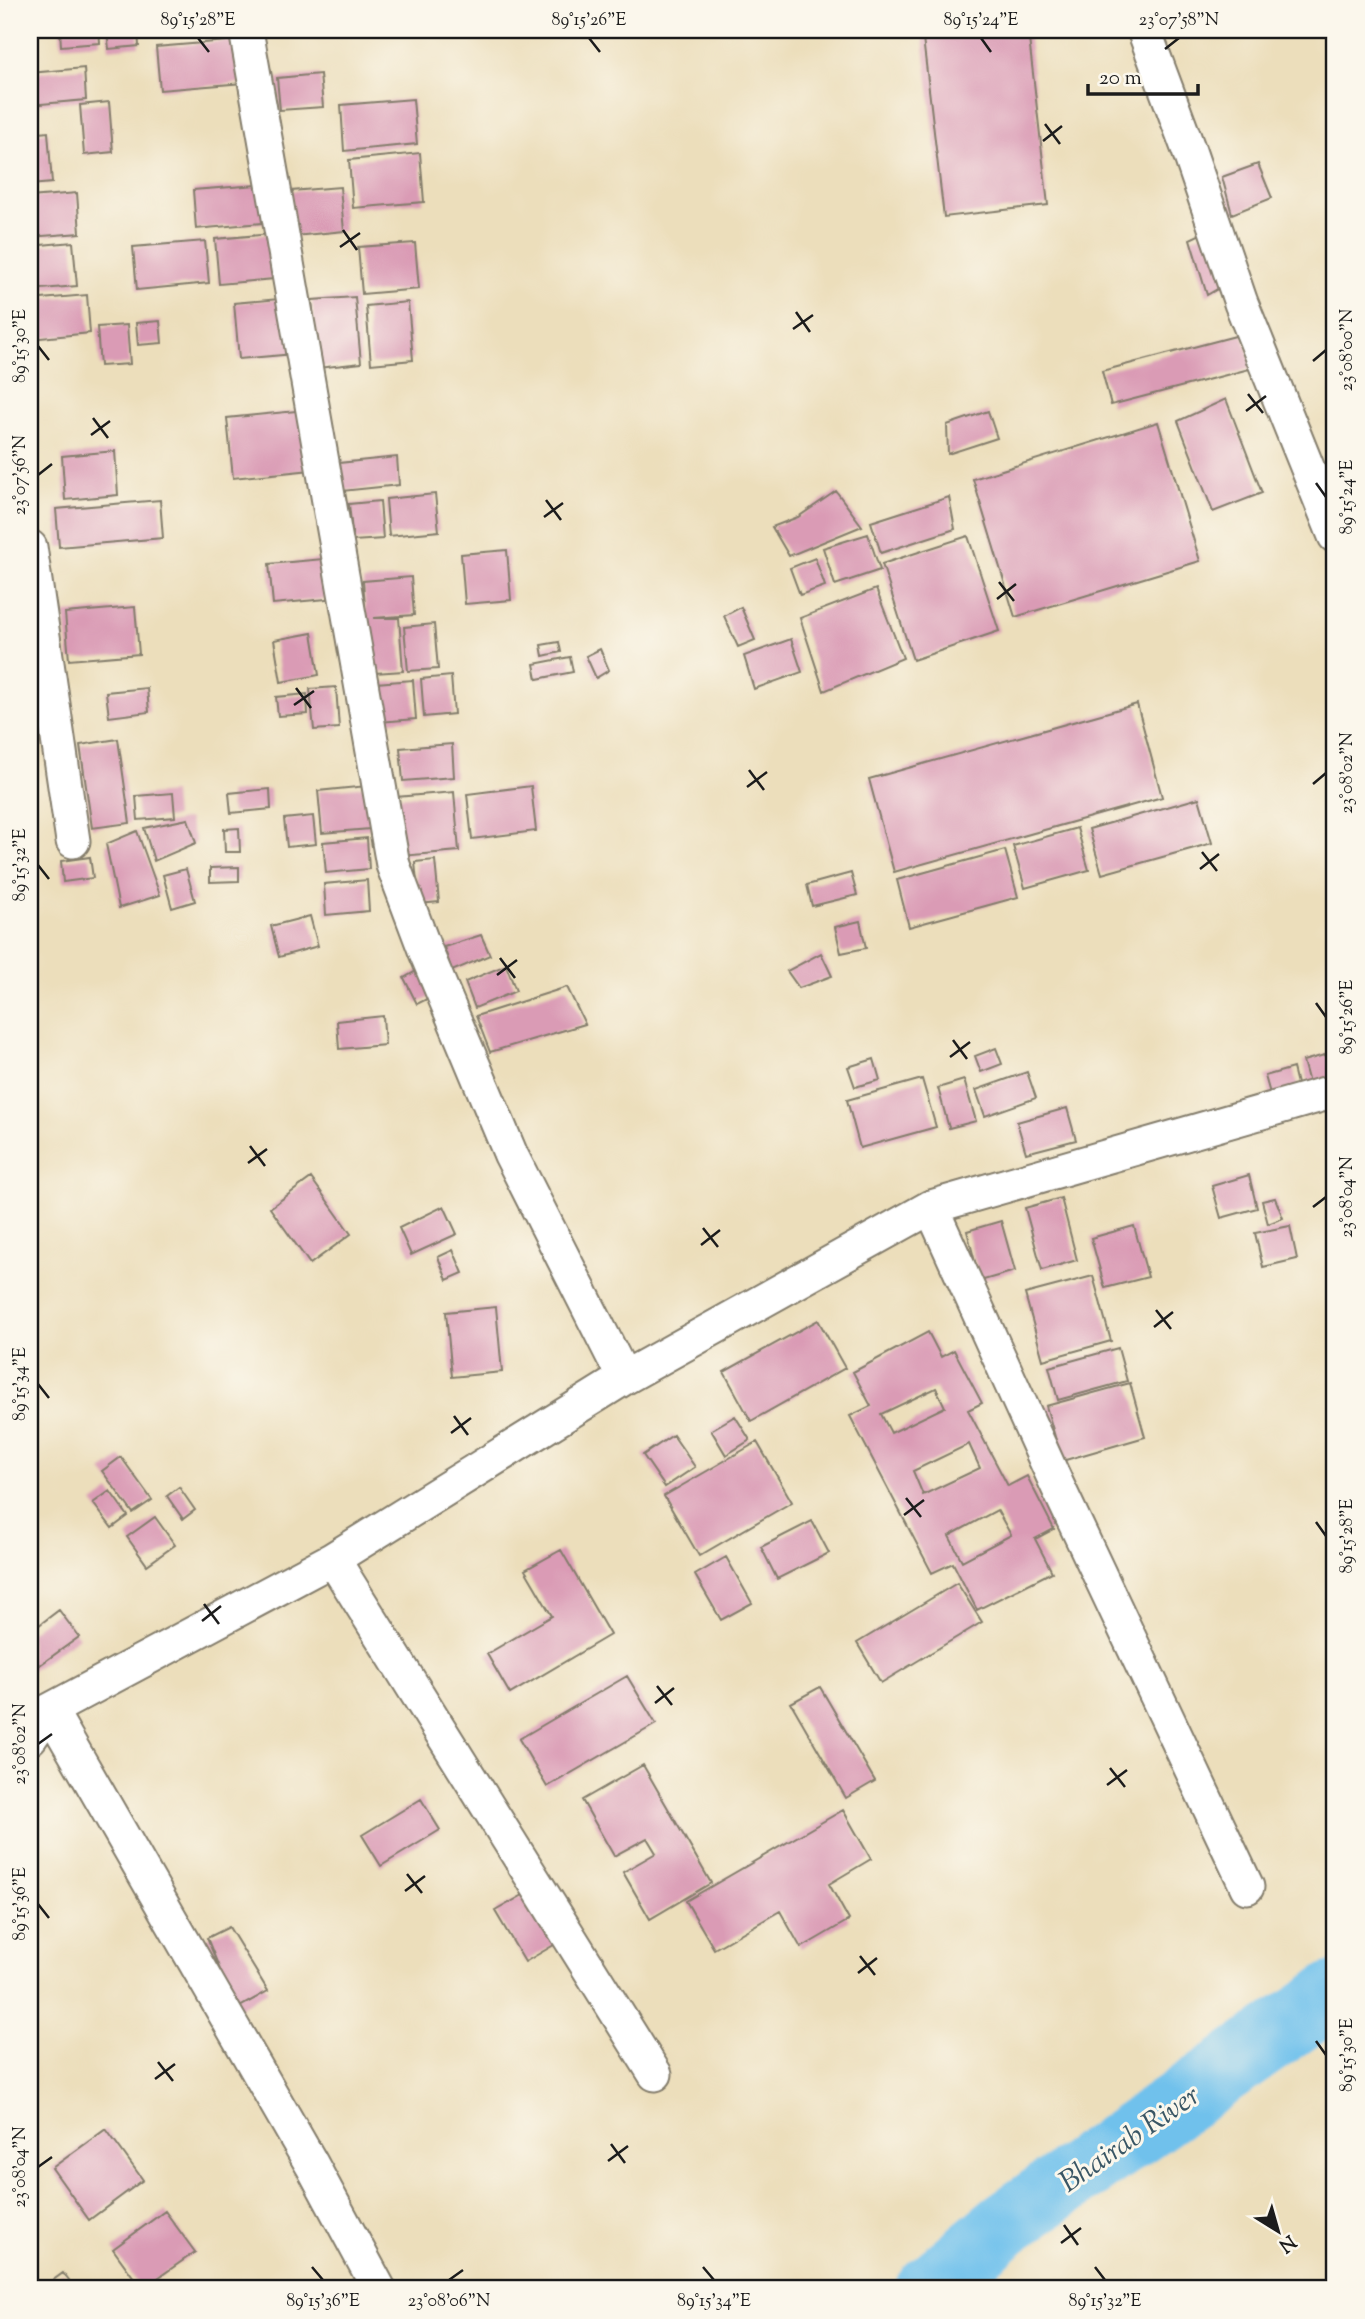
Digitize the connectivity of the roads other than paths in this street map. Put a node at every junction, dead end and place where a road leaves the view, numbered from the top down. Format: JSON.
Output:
{"nodes":[{"id":1,"x":246,"y":30,"type":"edge"},
{"id":2,"x":1144,"y":30,"type":"edge"},
{"id":3,"x":1335,"y":536,"type":"edge"},
{"id":4,"x":30,"y":547,"type":"edge"},
{"id":5,"x":73,"y":841,"type":"dead end"},
{"id":6,"x":1335,"y":1091,"type":"edge"},
{"id":7,"x":931,"y":1207,"type":"junction"},
{"id":8,"x":624,"y":1378,"type":"junction"},
{"id":9,"x":332,"y":1559,"type":"junction"},
{"id":10,"x":40,"y":1716,"type":"edge"},
{"id":11,"x":30,"y":1738,"type":"edge"},
{"id":12,"x":1247,"y":1887,"type":"dead end"},
{"id":13,"x":655,"y":2074,"type":"dead end"},
{"id":14,"x":379,"y":2289,"type":"edge"}],
"edges":[{"from":1,"to":8,"type":"street"},
{"from":2,"to":3,"type":"street"},
{"from":4,"to":5,"type":"street"},
{"from":6,"to":7,"type":"street"},
{"from":7,"to":8,"type":"street"},
{"from":7,"to":12,"type":"street"},
{"from":8,"to":9,"type":"street"},
{"from":9,"to":10,"type":"street"},
{"from":9,"to":13,"type":"street"},
{"from":10,"to":11,"type":"street"},
{"from":10,"to":14,"type":"street"}]}
